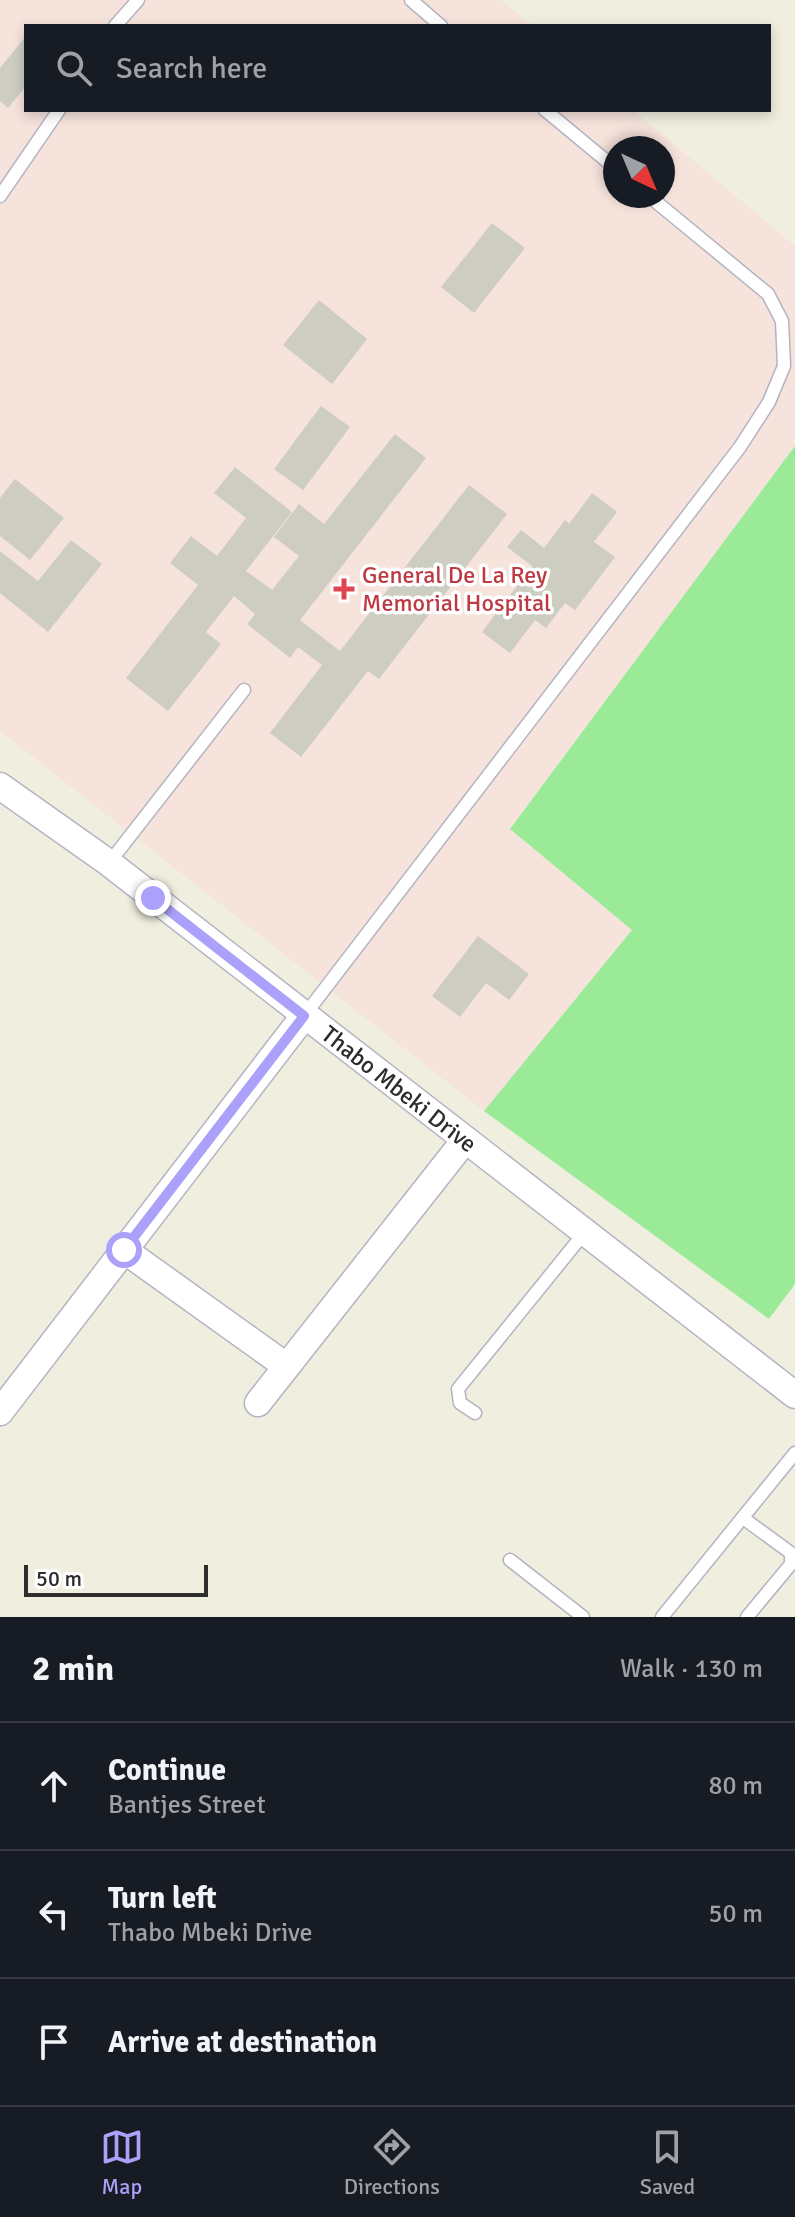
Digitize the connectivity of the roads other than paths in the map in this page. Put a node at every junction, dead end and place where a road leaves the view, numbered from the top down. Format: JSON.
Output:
{"nodes":[{"id":1,"x":138,"y":0,"type":"edge"},
{"id":2,"x":411,"y":0,"type":"edge"},
{"id":3,"x":117,"y":24,"type":"edge"},
{"id":4,"x":439,"y":24,"type":"edge"},
{"id":5,"x":58,"y":112,"type":"edge"},
{"id":6,"x":547,"y":112,"type":"edge"},
{"id":7,"x":603,"y":158,"type":"edge"},
{"id":8,"x":0,"y":196,"type":"edge"},
{"id":9,"x":664,"y":208,"type":"edge"},
{"id":10,"x":244,"y":690,"type":"dead end"},
{"id":11,"x":0,"y":786,"type":"edge"},
{"id":12,"x":109,"y":863,"type":"junction"},
{"id":13,"x":304,"y":1016,"type":"junction"},
{"id":14,"x":465,"y":1140,"type":"junction"},
{"id":15,"x":585,"y":1232,"type":"junction"},
{"id":16,"x":124,"y":1250,"type":"junction"},
{"id":17,"x":286,"y":1366,"type":"junction"},
{"id":18,"x":795,"y":1395,"type":"edge"},
{"id":19,"x":258,"y":1403,"type":"dead end"},
{"id":20,"x":0,"y":1412,"type":"edge"},
{"id":21,"x":475,"y":1413,"type":"dead end"},
{"id":22,"x":795,"y":1453,"type":"edge"},
{"id":23,"x":743,"y":1518,"type":"junction"},
{"id":24,"x":510,"y":1560,"type":"dead end"},
{"id":25,"x":583,"y":1617,"type":"edge"},
{"id":26,"x":662,"y":1617,"type":"edge"},
{"id":27,"x":747,"y":1617,"type":"edge"}],
"edges":[{"from":1,"to":3,"type":"lane"},
{"from":2,"to":4,"type":"lane"},
{"from":5,"to":8,"type":"lane"},
{"from":6,"to":7,"type":"lane"},
{"from":9,"to":13,"type":"lane"},
{"from":10,"to":12,"type":"lane"},
{"from":11,"to":12,"type":"street","name":"Thabo Mbeki Drive"},
{"from":12,"to":13,"type":"street","name":"Thabo Mbeki Drive"},
{"from":13,"to":14,"type":"street","name":"Thabo Mbeki Drive"},
{"from":13,"to":16,"type":"street"},
{"from":14,"to":15,"type":"street","name":"Thabo Mbeki Drive"},
{"from":14,"to":17,"type":"street"},
{"from":15,"to":18,"type":"street","name":"Thabo Mbeki Drive"},
{"from":15,"to":21,"type":"lane"},
{"from":16,"to":17,"type":"street"},
{"from":16,"to":20,"type":"street"},
{"from":17,"to":19,"type":"street"},
{"from":22,"to":23,"type":"lane"},
{"from":23,"to":26,"type":"lane"},
{"from":23,"to":27,"type":"lane"},
{"from":24,"to":25,"type":"lane"}]}
